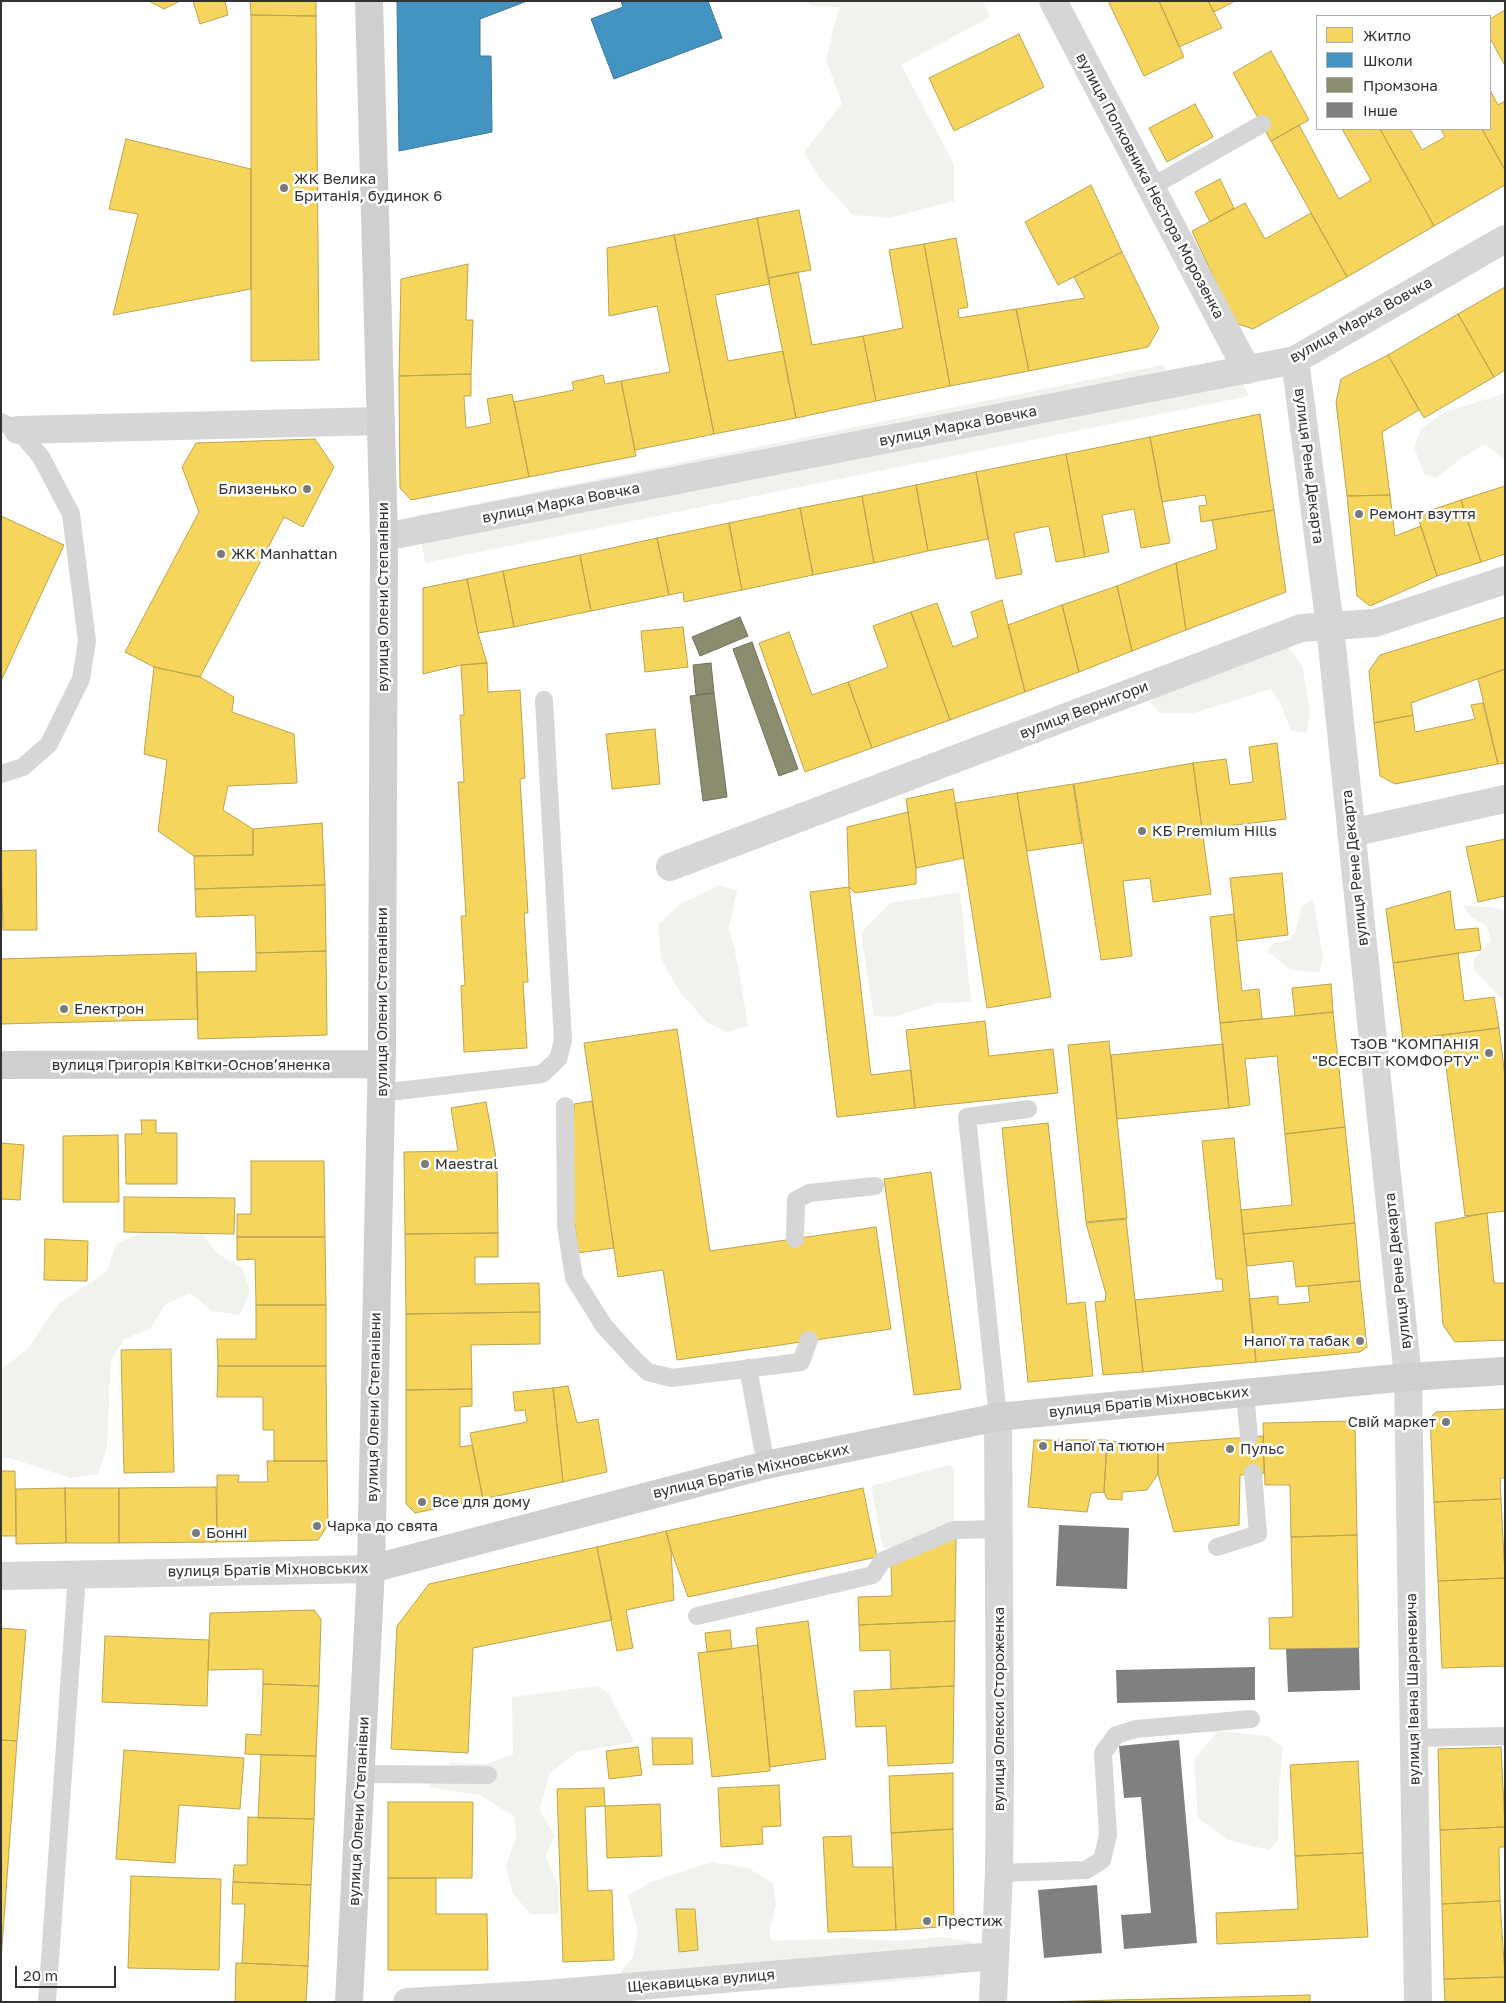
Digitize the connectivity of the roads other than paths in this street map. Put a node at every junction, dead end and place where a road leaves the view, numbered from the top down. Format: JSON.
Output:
{"nodes":[{"id":1,"x":370,"y":1,"type":"edge"},
{"id":2,"x":1053,"y":1,"type":"edge"},
{"id":3,"x":1262,"y":124,"type":"dead end"},
{"id":4,"x":1151,"y":188,"type":"junction"},
{"id":5,"x":1505,"y":239,"type":"edge"},
{"id":6,"x":1295,"y":360,"type":"junction"},
{"id":7,"x":1246,"y":370,"type":"junction"},
{"id":8,"x":381,"y":421,"type":"junction"},
{"id":9,"x":10,"y":426,"type":"edge"},
{"id":10,"x":384,"y":537,"type":"junction"},
{"id":11,"x":1505,"y":580,"type":"edge"},
{"id":12,"x":1330,"y":626,"type":"junction"},
{"id":13,"x":544,"y":700,"type":"dead end"},
{"id":14,"x":1,"y":774,"type":"edge"},
{"id":15,"x":1505,"y":799,"type":"edge"},
{"id":16,"x":1351,"y":833,"type":"junction"},
{"id":17,"x":670,"y":867,"type":"dead end"},
{"id":18,"x":381,"y":1064,"type":"junction"},
{"id":19,"x":1,"y":1065,"type":"edge"},
{"id":20,"x":381,"y":1093,"type":"junction"},
{"id":21,"x":565,"y":1106,"type":"dead end"},
{"id":22,"x":1028,"y":1109,"type":"dead end"},
{"id":23,"x":875,"y":1186,"type":"dead end"},
{"id":24,"x":795,"y":1239,"type":"dead end"},
{"id":25,"x":809,"y":1340,"type":"dead end"},
{"id":26,"x":748,"y":1368,"type":"junction"},
{"id":27,"x":1505,"y":1370,"type":"edge"},
{"id":28,"x":1408,"y":1377,"type":"junction"},
{"id":29,"x":1245,"y":1393,"type":"junction"},
{"id":30,"x":998,"y":1417,"type":"junction"},
{"id":31,"x":1249,"y":1437,"type":"dead end"},
{"id":32,"x":766,"y":1465,"type":"junction"},
{"id":33,"x":1253,"y":1473,"type":"dead end"},
{"id":34,"x":999,"y":1529,"type":"junction"},
{"id":35,"x":1217,"y":1547,"type":"dead end"},
{"id":36,"x":371,"y":1569,"type":"junction"},
{"id":37,"x":76,"y":1574,"type":"junction"},
{"id":38,"x":1,"y":1576,"type":"edge"},
{"id":39,"x":697,"y":1616,"type":"dead end"},
{"id":40,"x":1251,"y":1719,"type":"dead end"},
{"id":41,"x":1505,"y":1736,"type":"edge"},
{"id":42,"x":1413,"y":1738,"type":"junction"},
{"id":43,"x":361,"y":1774,"type":"junction"},
{"id":44,"x":488,"y":1775,"type":"dead end"},
{"id":45,"x":999,"y":1873,"type":"junction"},
{"id":46,"x":995,"y":1956,"type":"junction"},
{"id":47,"x":546,"y":1998,"type":"edge"},
{"id":48,"x":47,"y":2002,"type":"edge"},
{"id":49,"x":349,"y":2002,"type":"edge"},
{"id":50,"x":406,"y":2002,"type":"edge"},
{"id":51,"x":993,"y":2002,"type":"edge"},
{"id":52,"x":1418,"y":2002,"type":"edge"}],
"edges":[{"from":1,"to":8,"type":"street","name":"вулиця Олени Степанівни"},
{"from":2,"to":4,"type":"street","name":"вулиця Полковника Нестора Морозенка"},
{"from":3,"to":4,"type":"lane"},
{"from":4,"to":7,"type":"street","name":"вулиця Полковника Нестора Морозенка"},
{"from":5,"to":6,"type":"street","name":"вулиця Марка Вовчка"},
{"from":6,"to":7,"type":"street","name":"вулиця Марка Вовчка"},
{"from":6,"to":12,"type":"street","name":"вулиця Рене Декарта"},
{"from":7,"to":10,"type":"street","name":"вулиця Марка Вовчка"},
{"from":8,"to":9,"type":"street"},
{"from":8,"to":10,"type":"street","name":"вулиця Олени Степанівни"},
{"from":9,"to":14,"type":"lane"},
{"from":10,"to":18,"type":"street","name":"вулиця Олени Степанівни"},
{"from":11,"to":12,"type":"street","name":"вулиця Вернигори"},
{"from":12,"to":16,"type":"street","name":"вулиця Рене Декарта"},
{"from":12,"to":17,"type":"street","name":"вулиця Вернигори"},
{"from":13,"to":20,"type":"lane"},
{"from":15,"to":16,"type":"street"},
{"from":16,"to":28,"type":"street","name":"вулиця Рене Декарта"},
{"from":18,"to":19,"type":"street","name":"вулиця Григорія Квітки-Основʼяненка"},
{"from":18,"to":20,"type":"street","name":"вулиця Олени Степанівни"},
{"from":20,"to":36,"type":"street","name":"вулиця Олени Степанівни"},
{"from":21,"to":26,"type":"lane"},
{"from":22,"to":30,"type":"lane"},
{"from":23,"to":24,"type":"lane"},
{"from":25,"to":26,"type":"lane"},
{"from":26,"to":32,"type":"lane"},
{"from":27,"to":28,"type":"street","name":"вулиця Братів Міхновських"},
{"from":28,"to":29,"type":"street","name":"вулиця Братів Міхновських"},
{"from":28,"to":42,"type":"street","name":"вулиця Івана Шараневича"},
{"from":29,"to":30,"type":"street","name":"вулиця Братів Міхновських"},
{"from":29,"to":31,"type":"lane"},
{"from":30,"to":32,"type":"street","name":"вулиця Братів Міхновських"},
{"from":30,"to":34,"type":"street","name":"вулиця Олекси Стороженка"},
{"from":32,"to":36,"type":"street","name":"вулиця Братів Міхновських"},
{"from":33,"to":35,"type":"lane"},
{"from":34,"to":39,"type":"lane"},
{"from":34,"to":45,"type":"street","name":"вулиця Олекси Стороженка"},
{"from":36,"to":37,"type":"street","name":"вулиця Братів Міхновських"},
{"from":36,"to":43,"type":"street","name":"вулиця Олени Степанівни"},
{"from":37,"to":38,"type":"street","name":"вулиця Братів Міхновських"},
{"from":37,"to":48,"type":"lane"},
{"from":40,"to":45,"type":"lane"},
{"from":41,"to":42,"type":"lane"},
{"from":42,"to":52,"type":"street","name":"вулиця Івана Шараневича"},
{"from":43,"to":44,"type":"lane"},
{"from":43,"to":49,"type":"street","name":"вулиця Олени Степанівни"},
{"from":45,"to":46,"type":"street","name":"вулиця Олекси Стороженка"},
{"from":46,"to":47,"type":"street","name":"Щекавицька вулиця"},
{"from":46,"to":51,"type":"street","name":"вулиця Олекси Стороженка"},
{"from":47,"to":50,"type":"street","name":"Щекавицька вулиця"}]}
